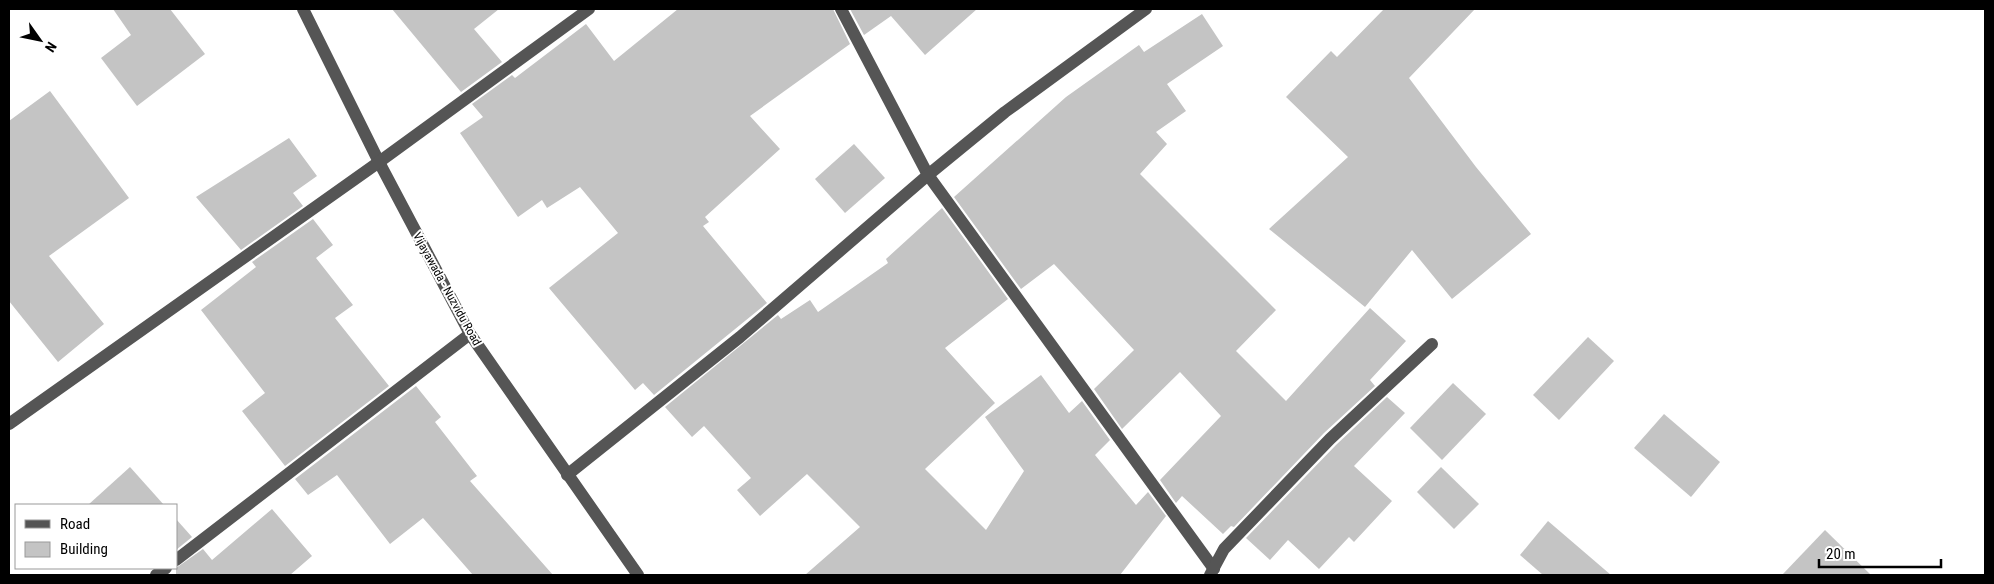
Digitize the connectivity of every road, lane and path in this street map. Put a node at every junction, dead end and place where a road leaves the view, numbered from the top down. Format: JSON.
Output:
{"nodes":[{"id":1,"x":303,"y":9,"type":"edge"},
{"id":2,"x":589,"y":9,"type":"edge"},
{"id":3,"x":841,"y":9,"type":"edge"},
{"id":4,"x":1146,"y":9,"type":"edge"},
{"id":5,"x":379,"y":162,"type":"junction"},
{"id":6,"x":928,"y":175,"type":"junction"},
{"id":7,"x":470,"y":334,"type":"junction"},
{"id":8,"x":1432,"y":344,"type":"dead end"},
{"id":9,"x":9,"y":424,"type":"edge"},
{"id":10,"x":567,"y":475,"type":"junction"},
{"id":11,"x":178,"y":558,"type":"edge"},
{"id":12,"x":1212,"y":572,"type":"edge"},
{"id":13,"x":638,"y":575,"type":"edge"}],
"edges":[{"from":1,"to":5,"type":"street","name":"Vijayawada - Nuzvidu Road"},
{"from":2,"to":5,"type":"street"},
{"from":3,"to":6,"type":"street"},
{"from":4,"to":6,"type":"street"},
{"from":5,"to":7,"type":"street","name":"Vijayawada - Nuzvidu Road"},
{"from":5,"to":9,"type":"street"},
{"from":6,"to":10,"type":"street"},
{"from":6,"to":12,"type":"street"},
{"from":7,"to":10,"type":"street","name":"Vijayawada - Nuzvidu Road"},
{"from":7,"to":11,"type":"street"},
{"from":8,"to":12,"type":"street"},
{"from":10,"to":13,"type":"street","name":"Vijayawada - Nuzvidu Road"}]}
